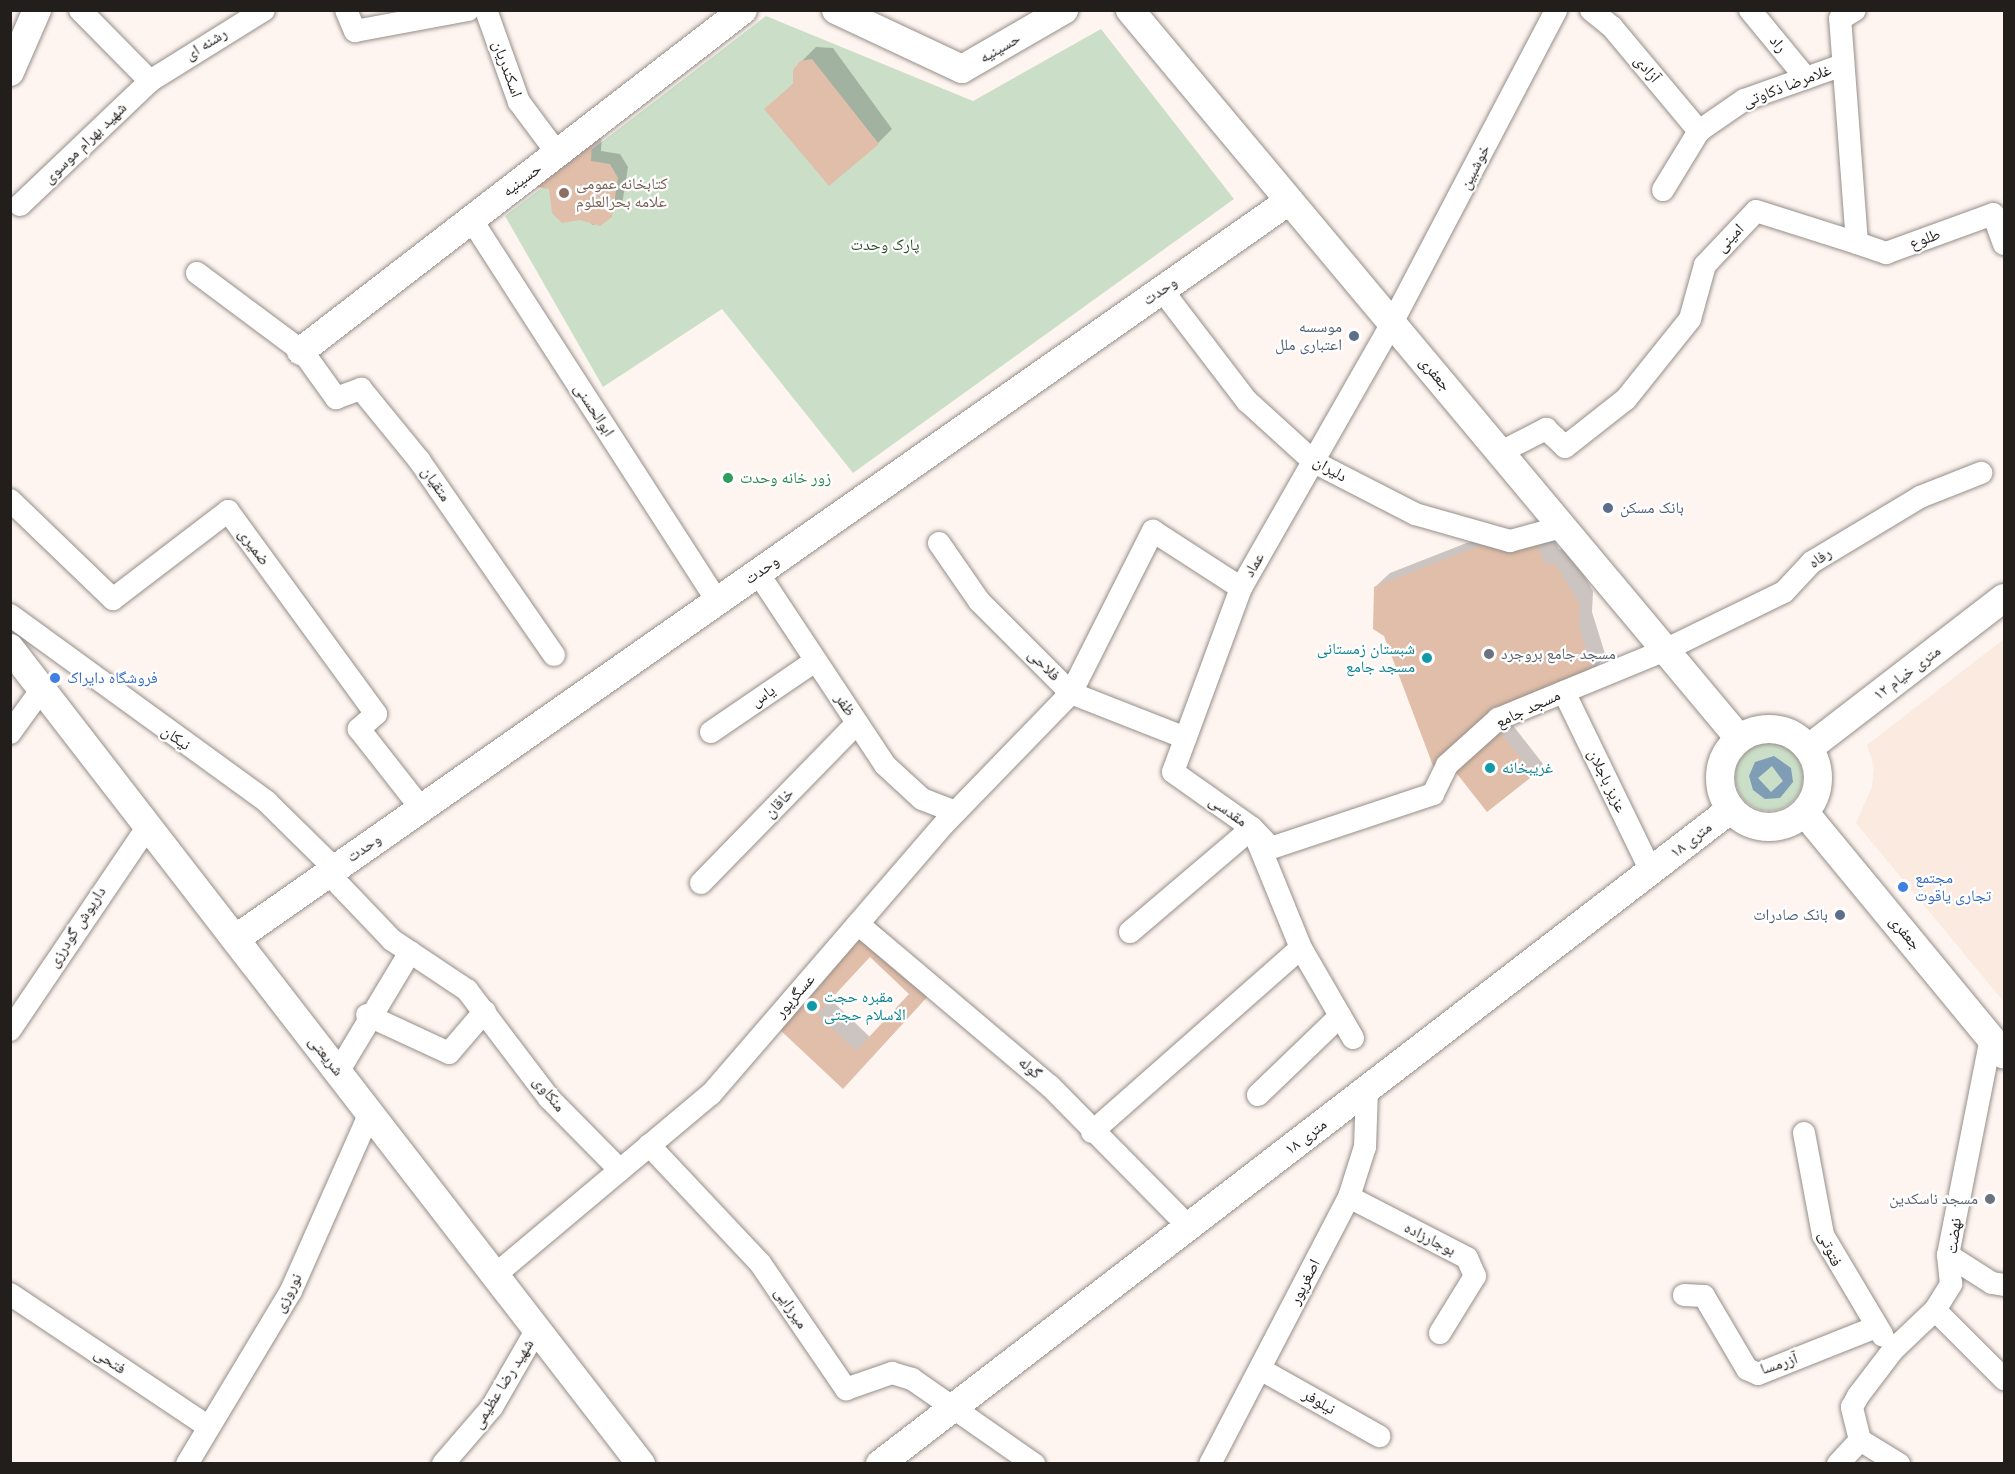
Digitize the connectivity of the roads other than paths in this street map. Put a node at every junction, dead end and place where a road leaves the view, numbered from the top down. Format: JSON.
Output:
{"nodes":[{"id":1,"x":37,"y":10,"type":"edge"},
{"id":2,"x":80,"y":10,"type":"edge"},
{"id":3,"x":264,"y":10,"type":"edge"},
{"id":4,"x":346,"y":10,"type":"edge"},
{"id":5,"x":468,"y":10,"type":"edge"},
{"id":6,"x":486,"y":10,"type":"edge"},
{"id":7,"x":743,"y":10,"type":"edge"},
{"id":8,"x":836,"y":10,"type":"edge"},
{"id":9,"x":1064,"y":10,"type":"edge"},
{"id":10,"x":1130,"y":10,"type":"edge"},
{"id":11,"x":1556,"y":10,"type":"edge"},
{"id":12,"x":1591,"y":10,"type":"edge"},
{"id":13,"x":1750,"y":10,"type":"edge"},
{"id":14,"x":1855,"y":10,"type":"edge"},
{"id":15,"x":1843,"y":65,"type":"junction"},
{"id":16,"x":10,"y":72,"type":"edge"},
{"id":17,"x":1806,"y":78,"type":"junction"},
{"id":18,"x":150,"y":81,"type":"junction"},
{"id":19,"x":1699,"y":131,"type":"junction"},
{"id":20,"x":557,"y":153,"type":"junction"},
{"id":21,"x":1663,"y":190,"type":"dead end"},
{"id":22,"x":1289,"y":201,"type":"junction"},
{"id":23,"x":20,"y":205,"type":"dead end"},
{"id":24,"x":471,"y":219,"type":"junction"},
{"id":25,"x":1857,"y":243,"type":"junction"},
{"id":26,"x":2004,"y":244,"type":"edge"},
{"id":27,"x":197,"y":273,"type":"dead end"},
{"id":28,"x":1162,"y":290,"type":"junction"},
{"id":29,"x":1392,"y":323,"type":"junction"},
{"id":30,"x":301,"y":351,"type":"junction"},
{"id":31,"x":1501,"y":452,"type":"junction"},
{"id":32,"x":1314,"y":462,"type":"junction"},
{"id":33,"x":1981,"y":473,"type":"dead end"},
{"id":34,"x":10,"y":500,"type":"edge"},
{"id":35,"x":1562,"y":527,"type":"junction"},
{"id":36,"x":939,"y":543,"type":"dead end"},
{"id":37,"x":758,"y":573,"type":"junction"},
{"id":38,"x":1241,"y":588,"type":"junction"},
{"id":39,"x":2004,"y":598,"type":"edge"},
{"id":40,"x":717,"y":602,"type":"junction"},
{"id":41,"x":10,"y":615,"type":"edge"},
{"id":42,"x":10,"y":648,"type":"edge"},
{"id":43,"x":1665,"y":650,"type":"junction"},
{"id":44,"x":554,"y":655,"type":"dead end"},
{"id":45,"x":815,"y":661,"type":"junction"},
{"id":46,"x":42,"y":689,"type":"junction"},
{"id":47,"x":1564,"y":692,"type":"junction"},
{"id":48,"x":1071,"y":693,"type":"junction"},
{"id":49,"x":857,"y":723,"type":"junction"},
{"id":50,"x":711,"y":732,"type":"dead end"},
{"id":51,"x":10,"y":733,"type":"edge"},
{"id":52,"x":1186,"y":738,"type":"junction"},
{"id":53,"x":1739,"y":738,"type":"junction"},
{"id":54,"x":1809,"y":748,"type":"junction"},
{"id":55,"x":421,"y":808,"type":"junction"},
{"id":56,"x":1731,"y":809,"type":"junction"},
{"id":57,"x":956,"y":812,"type":"junction"},
{"id":58,"x":1805,"y":813,"type":"junction"},
{"id":59,"x":148,"y":826,"type":"junction"},
{"id":60,"x":1252,"y":828,"type":"junction"},
{"id":61,"x":332,"y":871,"type":"junction"},
{"id":62,"x":1651,"y":871,"type":"junction"},
{"id":63,"x":701,"y":883,"type":"dead end"},
{"id":64,"x":858,"y":924,"type":"junction"},
{"id":65,"x":1130,"y":932,"type":"dead end"},
{"id":66,"x":235,"y":939,"type":"junction"},
{"id":67,"x":1301,"y":948,"type":"junction"},
{"id":68,"x":410,"y":952,"type":"junction"},
{"id":69,"x":486,"y":1011,"type":"junction"},
{"id":70,"x":367,"y":1015,"type":"junction"},
{"id":71,"x":1340,"y":1016,"type":"junction"},
{"id":72,"x":10,"y":1030,"type":"edge"},
{"id":73,"x":1353,"y":1038,"type":"dead end"},
{"id":74,"x":1998,"y":1046,"type":"edge"},
{"id":75,"x":338,"y":1072,"type":"junction"},
{"id":76,"x":1368,"y":1091,"type":"junction"},
{"id":77,"x":1258,"y":1095,"type":"dead end"},
{"id":78,"x":369,"y":1113,"type":"junction"},
{"id":79,"x":1092,"y":1132,"type":"junction"},
{"id":80,"x":1804,"y":1133,"type":"dead end"},
{"id":81,"x":649,"y":1145,"type":"junction"},
{"id":82,"x":620,"y":1170,"type":"junction"},
{"id":83,"x":1349,"y":1197,"type":"junction"},
{"id":84,"x":1189,"y":1227,"type":"junction"},
{"id":85,"x":1948,"y":1256,"type":"junction"},
{"id":86,"x":495,"y":1275,"type":"junction"},
{"id":87,"x":2004,"y":1285,"type":"edge"},
{"id":88,"x":10,"y":1294,"type":"edge"},
{"id":89,"x":1684,"y":1295,"type":"dead end"},
{"id":90,"x":1935,"y":1310,"type":"junction"},
{"id":91,"x":1876,"y":1327,"type":"junction"},
{"id":92,"x":537,"y":1329,"type":"junction"},
{"id":93,"x":1440,"y":1333,"type":"dead end"},
{"id":94,"x":1893,"y":1350,"type":"junction"},
{"id":95,"x":1260,"y":1369,"type":"junction"},
{"id":96,"x":2004,"y":1379,"type":"edge"},
{"id":97,"x":950,"y":1410,"type":"junction"},
{"id":98,"x":209,"y":1427,"type":"junction"},
{"id":99,"x":1379,"y":1436,"type":"dead end"},
{"id":100,"x":1860,"y":1440,"type":"junction"},
{"id":101,"x":187,"y":1464,"type":"edge"},
{"id":102,"x":443,"y":1464,"type":"edge"},
{"id":103,"x":641,"y":1464,"type":"edge"},
{"id":104,"x":880,"y":1464,"type":"edge"},
{"id":105,"x":1034,"y":1464,"type":"edge"},
{"id":106,"x":1210,"y":1464,"type":"edge"},
{"id":107,"x":1838,"y":1464,"type":"edge"},
{"id":108,"x":1899,"y":1464,"type":"edge"}],
"edges":[{"from":1,"to":16,"type":"street"},
{"from":2,"to":18,"type":"street"},
{"from":3,"to":18,"type":"street","name":"رشنه ای"},
{"from":4,"to":5,"type":"street"},
{"from":6,"to":20,"type":"street","name":"اسکندریان"},
{"from":7,"to":20,"type":"street","name":"حسینیه"},
{"from":8,"to":9,"type":"street","name":"حسینیه"},
{"from":10,"to":22,"type":"street","name":"جعفری"},
{"from":11,"to":29,"type":"street","name":"خوشبین"},
{"from":12,"to":19,"type":"street","name":"آزادی"},
{"from":13,"to":17,"type":"street","name":"راد"},
{"from":14,"to":15,"type":"street"},
{"from":15,"to":17,"type":"street","name":"غلامرضا ذکاوتی"},
{"from":15,"to":25,"type":"street"},
{"from":17,"to":19,"type":"street","name":"غلامرضا ذکاوتی"},
{"from":18,"to":23,"type":"street","name":"شهید بهرام موسوی"},
{"from":19,"to":21,"type":"street","name":"غلامرضا ذکاوتی"},
{"from":20,"to":24,"type":"street","name":"حسینیه"},
{"from":22,"to":28,"type":"street","name":"وحدت"},
{"from":22,"to":29,"type":"street","name":"جعفری"},
{"from":24,"to":30,"type":"street","name":"حسینیه"},
{"from":24,"to":40,"type":"street","name":"ابوالحسنی"},
{"from":25,"to":26,"type":"street","name":"طلوع"},
{"from":25,"to":31,"type":"street","name":"امینی"},
{"from":27,"to":30,"type":"street"},
{"from":28,"to":32,"type":"street","name":"دلیران"},
{"from":28,"to":37,"type":"street","name":"وحدت"},
{"from":29,"to":31,"type":"street","name":"جعفری"},
{"from":29,"to":32,"type":"street","name":"عماد"},
{"from":30,"to":44,"type":"street","name":"متقیان"},
{"from":31,"to":35,"type":"street","name":"جعفری"},
{"from":32,"to":35,"type":"street","name":"دلیران"},
{"from":32,"to":38,"type":"street","name":"عماد"},
{"from":33,"to":43,"type":"street","name":"رفاه"},
{"from":34,"to":55,"type":"street","name":"ضمیری"},
{"from":35,"to":43,"type":"street","name":"جعفری"},
{"from":36,"to":48,"type":"street","name":"فلاحی"},
{"from":37,"to":40,"type":"street","name":"وحدت"},
{"from":37,"to":45,"type":"street","name":"ظفر"},
{"from":38,"to":48,"type":"street","name":"عماد"},
{"from":38,"to":52,"type":"street","name":"مقدسی"},
{"from":39,"to":54,"type":"street","name":"۱۲ متری خیام"},
{"from":40,"to":55,"type":"street","name":"وحدت"},
{"from":41,"to":61,"type":"street","name":"نیکان"},
{"from":42,"to":46,"type":"street","name":"شریعتی"},
{"from":43,"to":47,"type":"street","name":"مسجد جامع"},
{"from":43,"to":53,"type":"street","name":"جعفری"},
{"from":45,"to":49,"type":"street","name":"ظفر"},
{"from":45,"to":50,"type":"street","name":"یاس"},
{"from":46,"to":51,"type":"street"},
{"from":46,"to":59,"type":"street","name":"شریعتی"},
{"from":47,"to":60,"type":"street","name":"مسجد جامع"},
{"from":47,"to":62,"type":"street","name":"عزیز باجلان"},
{"from":48,"to":52,"type":"street","name":"فلاحی"},
{"from":48,"to":57,"type":"street","name":"عسگرپور"},
{"from":49,"to":57,"type":"street","name":"ظفر"},
{"from":49,"to":63,"type":"street","name":"خاقان"},
{"from":52,"to":60,"type":"street","name":"مقدسی"},
{"from":53,"to":54,"type":"street"},
{"from":53,"to":56,"type":"street"},
{"from":54,"to":58,"type":"street"},
{"from":55,"to":61,"type":"street","name":"وحدت"},
{"from":56,"to":58,"type":"street"},
{"from":56,"to":62,"type":"street","name":"۱۸ متری"},
{"from":57,"to":64,"type":"street","name":"عسگرپور"},
{"from":58,"to":74,"type":"street","name":"جعفری"},
{"from":59,"to":66,"type":"street","name":"شریعتی"},
{"from":59,"to":72,"type":"street","name":"داریوش گودرزی"},
{"from":60,"to":65,"type":"street"},
{"from":60,"to":67,"type":"street","name":"مقدسی"},
{"from":61,"to":66,"type":"street","name":"وحدت"},
{"from":61,"to":68,"type":"street","name":"منکاوی"},
{"from":62,"to":76,"type":"street","name":"۱۸ متری"},
{"from":64,"to":79,"type":"street","name":"گوله"},
{"from":64,"to":81,"type":"street","name":"عسگرپور"},
{"from":66,"to":75,"type":"street","name":"شریعتی"},
{"from":67,"to":71,"type":"street","name":"مقدسی"},
{"from":67,"to":79,"type":"street"},
{"from":68,"to":69,"type":"street","name":"منکاوی"},
{"from":68,"to":70,"type":"street"},
{"from":69,"to":70,"type":"street"},
{"from":69,"to":82,"type":"street","name":"منکاوی"},
{"from":70,"to":75,"type":"street"},
{"from":71,"to":73,"type":"street","name":"مقدسی"},
{"from":71,"to":77,"type":"street"},
{"from":74,"to":85,"type":"street","name":"نهضت"},
{"from":75,"to":78,"type":"street","name":"شریعتی"},
{"from":76,"to":83,"type":"street","name":"اصغرپور"},
{"from":76,"to":84,"type":"street","name":"۱۸ متری"},
{"from":78,"to":86,"type":"street","name":"شریعتی"},
{"from":78,"to":98,"type":"street","name":"نوروزی"},
{"from":79,"to":84,"type":"street","name":"گوله"},
{"from":80,"to":91,"type":"street","name":"فتوتی"},
{"from":81,"to":82,"type":"street","name":"عسگرپور"},
{"from":81,"to":97,"type":"street","name":"میرزایی"},
{"from":82,"to":86,"type":"street","name":"عسگرپور"},
{"from":83,"to":93,"type":"street","name":"بوجارزاده"},
{"from":83,"to":95,"type":"street","name":"اصغرپور"},
{"from":84,"to":97,"type":"street","name":"۱۸ متری"},
{"from":85,"to":87,"type":"street"},
{"from":85,"to":90,"type":"street","name":"نهضت"},
{"from":86,"to":92,"type":"street","name":"شریعتی"},
{"from":88,"to":98,"type":"street","name":"فتحی"},
{"from":89,"to":91,"type":"street","name":"آزرمسا"},
{"from":90,"to":94,"type":"street","name":"نهضت"},
{"from":90,"to":96,"type":"street"},
{"from":91,"to":94,"type":"street","name":"فتوتی"},
{"from":92,"to":102,"type":"street","name":"شهید رضا عظیمی"},
{"from":92,"to":103,"type":"street","name":"شریعتی"},
{"from":94,"to":100,"type":"street","name":"نهضت"},
{"from":95,"to":99,"type":"street","name":"نیلوفر"},
{"from":95,"to":106,"type":"street","name":"اصغرپور"},
{"from":97,"to":104,"type":"street","name":"۱۸ متری"},
{"from":97,"to":105,"type":"street"},
{"from":98,"to":101,"type":"street","name":"نوروزی"},
{"from":100,"to":107,"type":"street"},
{"from":100,"to":108,"type":"street"}]}
